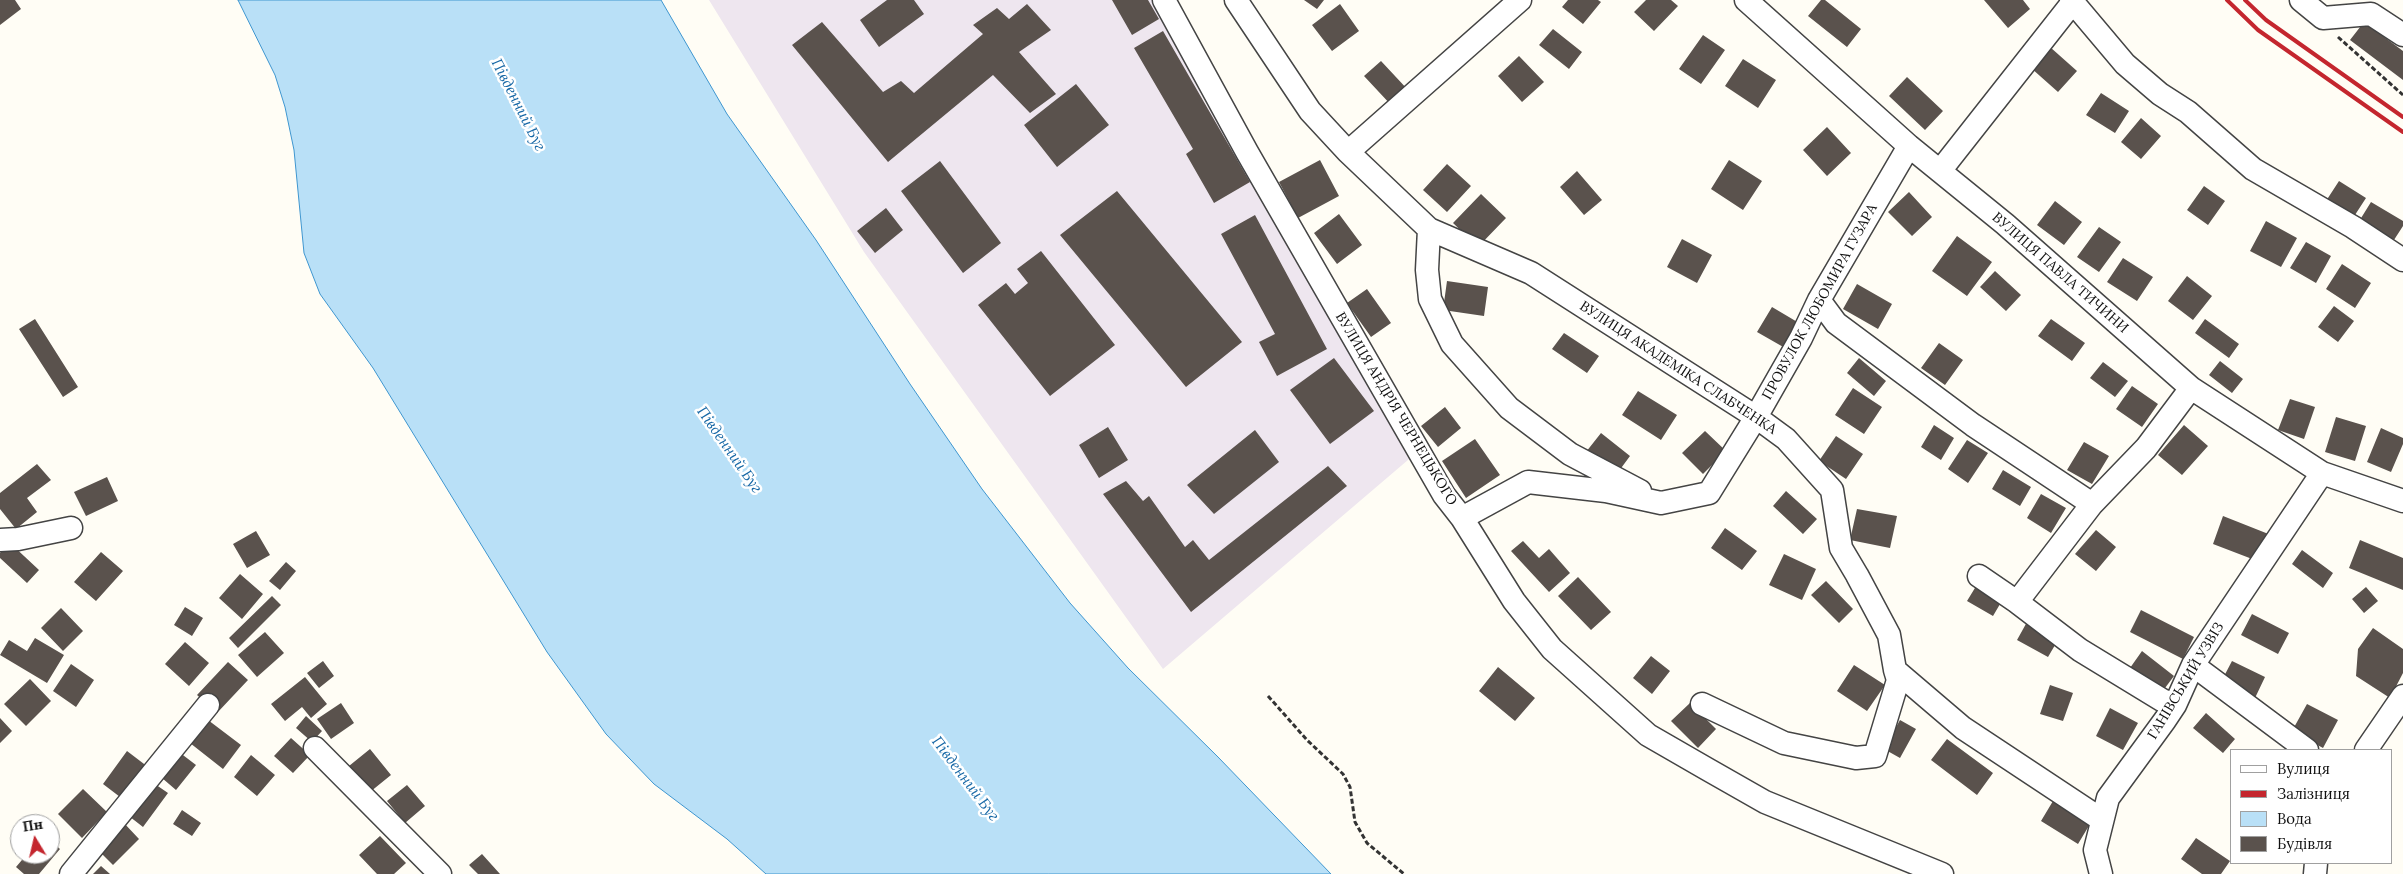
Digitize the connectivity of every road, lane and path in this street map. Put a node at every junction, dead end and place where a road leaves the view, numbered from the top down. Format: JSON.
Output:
{"nodes":[{"id":1,"x":1164,"y":0,"type":"edge"},
{"id":2,"x":1236,"y":0,"type":"edge"},
{"id":3,"x":1520,"y":0,"type":"edge"},
{"id":4,"x":1746,"y":0,"type":"edge"},
{"id":5,"x":2072,"y":1,"type":"edge"},
{"id":6,"x":2309,"y":7,"type":"edge"},
{"id":7,"x":2403,"y":35,"type":"edge"},
{"id":8,"x":2403,"y":95,"type":"edge"},
{"id":9,"x":1909,"y":146,"type":"junction"},
{"id":10,"x":1348,"y":152,"type":"junction"},
{"id":11,"x":1940,"y":172,"type":"junction"},
{"id":12,"x":1429,"y":229,"type":"junction"},
{"id":13,"x":2403,"y":260,"type":"edge"},
{"id":14,"x":1819,"y":300,"type":"junction"},
{"id":15,"x":2191,"y":388,"type":"junction"},
{"id":16,"x":1756,"y":417,"type":"junction"},
{"id":17,"x":2322,"y":473,"type":"junction"},
{"id":18,"x":2403,"y":501,"type":"edge"},
{"id":19,"x":1661,"y":503,"type":"junction"},
{"id":20,"x":2092,"y":504,"type":"junction"},
{"id":21,"x":1462,"y":518,"type":"junction"},
{"id":22,"x":71,"y":528,"type":"dead end"},
{"id":23,"x":0,"y":540,"type":"edge"},
{"id":24,"x":1979,"y":576,"type":"dead end"},
{"id":25,"x":2017,"y":602,"type":"junction"},
{"id":26,"x":2192,"y":665,"type":"junction"},
{"id":27,"x":1895,"y":670,"type":"junction"},
{"id":28,"x":1268,"y":696,"type":"dead end"},
{"id":29,"x":2403,"y":696,"type":"edge"},
{"id":30,"x":1702,"y":704,"type":"dead end"},
{"id":31,"x":208,"y":705,"type":"dead end"},
{"id":32,"x":2175,"y":705,"type":"junction"},
{"id":33,"x":315,"y":748,"type":"dead end"},
{"id":34,"x":2306,"y":749,"type":"edge"},
{"id":35,"x":2367,"y":749,"type":"edge"},
{"id":36,"x":2102,"y":820,"type":"junction"},
{"id":37,"x":71,"y":874,"type":"edge"},
{"id":38,"x":440,"y":874,"type":"edge"},
{"id":39,"x":1404,"y":874,"type":"edge"},
{"id":40,"x":1942,"y":874,"type":"edge"},
{"id":41,"x":2101,"y":874,"type":"edge"}],
"edges":[{"from":1,"to":21,"type":"street","name":"ВУЛИЦЯ АНДРІЯ ЧЕРНЕЦЬКОГО"},
{"from":2,"to":10,"type":"street","name":"ВУЛИЦЯ АКАДЕМІКА СЛАБЧЕНКА"},
{"from":3,"to":10,"type":"street"},
{"from":4,"to":9,"type":"street","name":"ВУЛИЦЯ ПАВЛА ТИЧИНИ"},
{"from":5,"to":11,"type":"street"},
{"from":5,"to":13,"type":"street"},
{"from":6,"to":7,"type":"street"},
{"from":6,"to":8,"type":"path"},
{"from":9,"to":11,"type":"street","name":"ВУЛИЦЯ ПАВЛА ТИЧИНИ"},
{"from":9,"to":14,"type":"street","name":"ПРОВУЛОК ЛЮБОМИРА ГУЗАРА"},
{"from":10,"to":12,"type":"street","name":"ВУЛИЦЯ АКАДЕМІКА СЛАБЧЕНКА"},
{"from":11,"to":15,"type":"street","name":"ВУЛИЦЯ ПАВЛА ТИЧИНИ"},
{"from":12,"to":16,"type":"street","name":"ВУЛИЦЯ АКАДЕМІКА СЛАБЧЕНКА"},
{"from":12,"to":19,"type":"street"},
{"from":14,"to":16,"type":"street","name":"ПРОВУЛОК ЛЮБОМИРА ГУЗАРА"},
{"from":14,"to":20,"type":"street"},
{"from":15,"to":17,"type":"street","name":"ВУЛИЦЯ ПАВЛА ТИЧИНИ"},
{"from":15,"to":20,"type":"street"},
{"from":16,"to":19,"type":"street","name":"ПРОВУЛОК ЛЮБОМИРА ГУЗАРА"},
{"from":16,"to":27,"type":"street","name":"ВУЛИЦЯ АКАДЕМІКА СЛАБЧЕНКА"},
{"from":17,"to":18,"type":"street","name":"ВУЛИЦЯ ПАВЛА ТИЧИНИ"},
{"from":17,"to":26,"type":"street","name":"ГАНІВСЬКИЙ УЗВІЗ"},
{"from":19,"to":21,"type":"street"},
{"from":20,"to":25,"type":"street"},
{"from":21,"to":40,"type":"street","name":"ВУЛИЦЯ АНДРІЯ ЧЕРНЕЦЬКОГО"},
{"from":22,"to":23,"type":"street"},
{"from":24,"to":25,"type":"street"},
{"from":25,"to":32,"type":"street"},
{"from":26,"to":32,"type":"street","name":"ГАНІВСЬКИЙ УЗВІЗ"},
{"from":26,"to":34,"type":"street"},
{"from":27,"to":30,"type":"street","name":"ВУЛИЦЯ АКАДЕМІКА СЛАБЧЕНКА"},
{"from":27,"to":36,"type":"street"},
{"from":28,"to":39,"type":"path"},
{"from":29,"to":35,"type":"street"},
{"from":31,"to":37,"type":"street"},
{"from":32,"to":36,"type":"street","name":"ГАНІВСЬКИЙ УЗВІЗ"},
{"from":33,"to":38,"type":"street"},
{"from":36,"to":41,"type":"street","name":"ГАНІВСЬКИЙ УЗВІЗ"}]}
